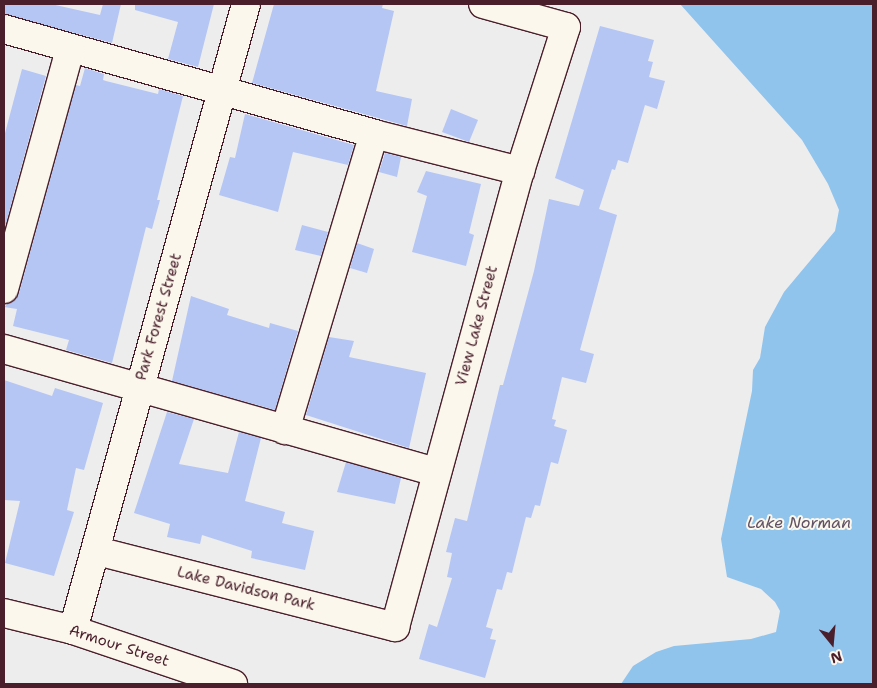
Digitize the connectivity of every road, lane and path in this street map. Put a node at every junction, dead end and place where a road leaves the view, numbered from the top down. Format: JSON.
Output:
{"nodes":[{"id":1,"x":246,"y":4,"type":"edge"},
{"id":2,"x":483,"y":4,"type":"edge"},
{"id":3,"x":4,"y":30,"type":"edge"},
{"id":4,"x":70,"y":49,"type":"junction"},
{"id":5,"x":222,"y":92,"type":"junction"},
{"id":6,"x":374,"y":134,"type":"junction"},
{"id":7,"x":520,"y":171,"type":"junction"},
{"id":8,"x":4,"y":289,"type":"edge"},
{"id":9,"x":4,"y":349,"type":"edge"},
{"id":10,"x":138,"y":390,"type":"junction"},
{"id":11,"x":285,"y":430,"type":"junction"},
{"id":12,"x":436,"y":472,"type":"junction"},
{"id":13,"x":97,"y":551,"type":"junction"},
{"id":14,"x":4,"y":613,"type":"edge"},
{"id":15,"x":396,"y":627,"type":"joint"},
{"id":16,"x":73,"y":630,"type":"junction"},
{"id":17,"x":234,"y":684,"type":"edge"}],
"edges":[{"from":1,"to":5,"type":"street","name":"Park Forest Street"},
{"from":2,"to":7,"type":"street","name":"View Lake Street"},
{"from":3,"to":4,"type":"street"},
{"from":4,"to":5,"type":"street"},
{"from":4,"to":8,"type":"street"},
{"from":5,"to":6,"type":"street"},
{"from":5,"to":10,"type":"street","name":"Park Forest Street"},
{"from":6,"to":7,"type":"street"},
{"from":6,"to":11,"type":"street"},
{"from":7,"to":12,"type":"street","name":"View Lake Street"},
{"from":9,"to":10,"type":"street"},
{"from":10,"to":11,"type":"street"},
{"from":10,"to":13,"type":"street","name":"Park Forest Street"},
{"from":11,"to":12,"type":"street"},
{"from":12,"to":15,"type":"street","name":"View Lake Street"},
{"from":13,"to":15,"type":"street","name":"Lake Davidson Park"},
{"from":13,"to":16,"type":"street","name":"Park Forest Street"},
{"from":14,"to":16,"type":"street","name":"Armour Street"},
{"from":16,"to":17,"type":"street","name":"Armour Street"}]}
